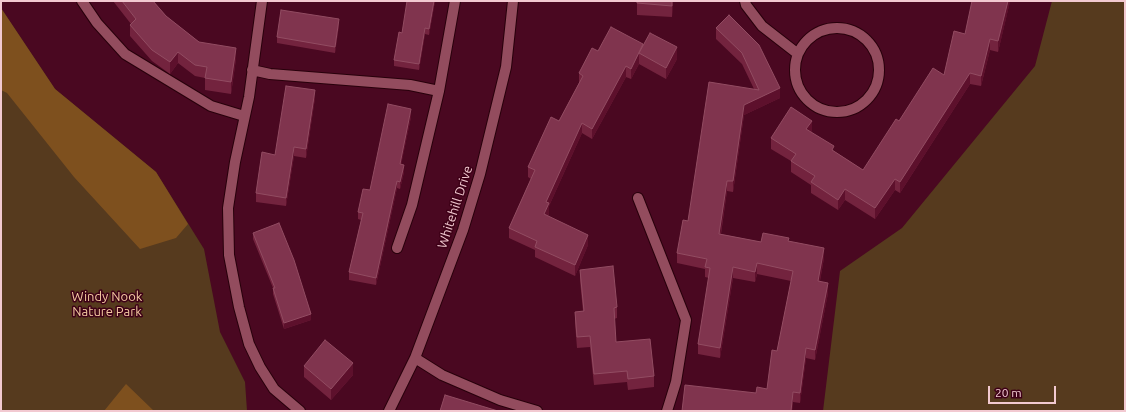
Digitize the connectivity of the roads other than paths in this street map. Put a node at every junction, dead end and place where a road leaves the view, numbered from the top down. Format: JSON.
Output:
{"nodes":[{"id":1,"x":82,"y":1,"type":"edge"},
{"id":2,"x":262,"y":1,"type":"edge"},
{"id":3,"x":455,"y":1,"type":"edge"},
{"id":4,"x":513,"y":1,"type":"edge"},
{"id":5,"x":745,"y":1,"type":"edge"},
{"id":6,"x":798,"y":54,"type":"junction"},
{"id":7,"x":252,"y":70,"type":"junction"},
{"id":8,"x":439,"y":91,"type":"junction"},
{"id":9,"x":244,"y":116,"type":"junction"},
{"id":10,"x":638,"y":198,"type":"dead end"},
{"id":11,"x":397,"y":248,"type":"dead end"},
{"id":12,"x":415,"y":358,"type":"junction"},
{"id":13,"x":300,"y":411,"type":"edge"},
{"id":14,"x":389,"y":411,"type":"edge"},
{"id":15,"x":537,"y":411,"type":"edge"},
{"id":16,"x":667,"y":411,"type":"edge"}],
"edges":[{"from":1,"to":9,"type":"street"},
{"from":2,"to":7,"type":"street"},
{"from":3,"to":8,"type":"street"},
{"from":4,"to":12,"type":"street","name":"Whitehill Drive"},
{"from":5,"to":6,"type":"street"},
{"from":6,"to":6,"type":"street"},
{"from":7,"to":8,"type":"street"},
{"from":7,"to":9,"type":"street"},
{"from":8,"to":11,"type":"street"},
{"from":9,"to":13,"type":"street"},
{"from":10,"to":16,"type":"street"},
{"from":12,"to":14,"type":"street","name":"Whitehill Drive"},
{"from":12,"to":15,"type":"street"}]}
